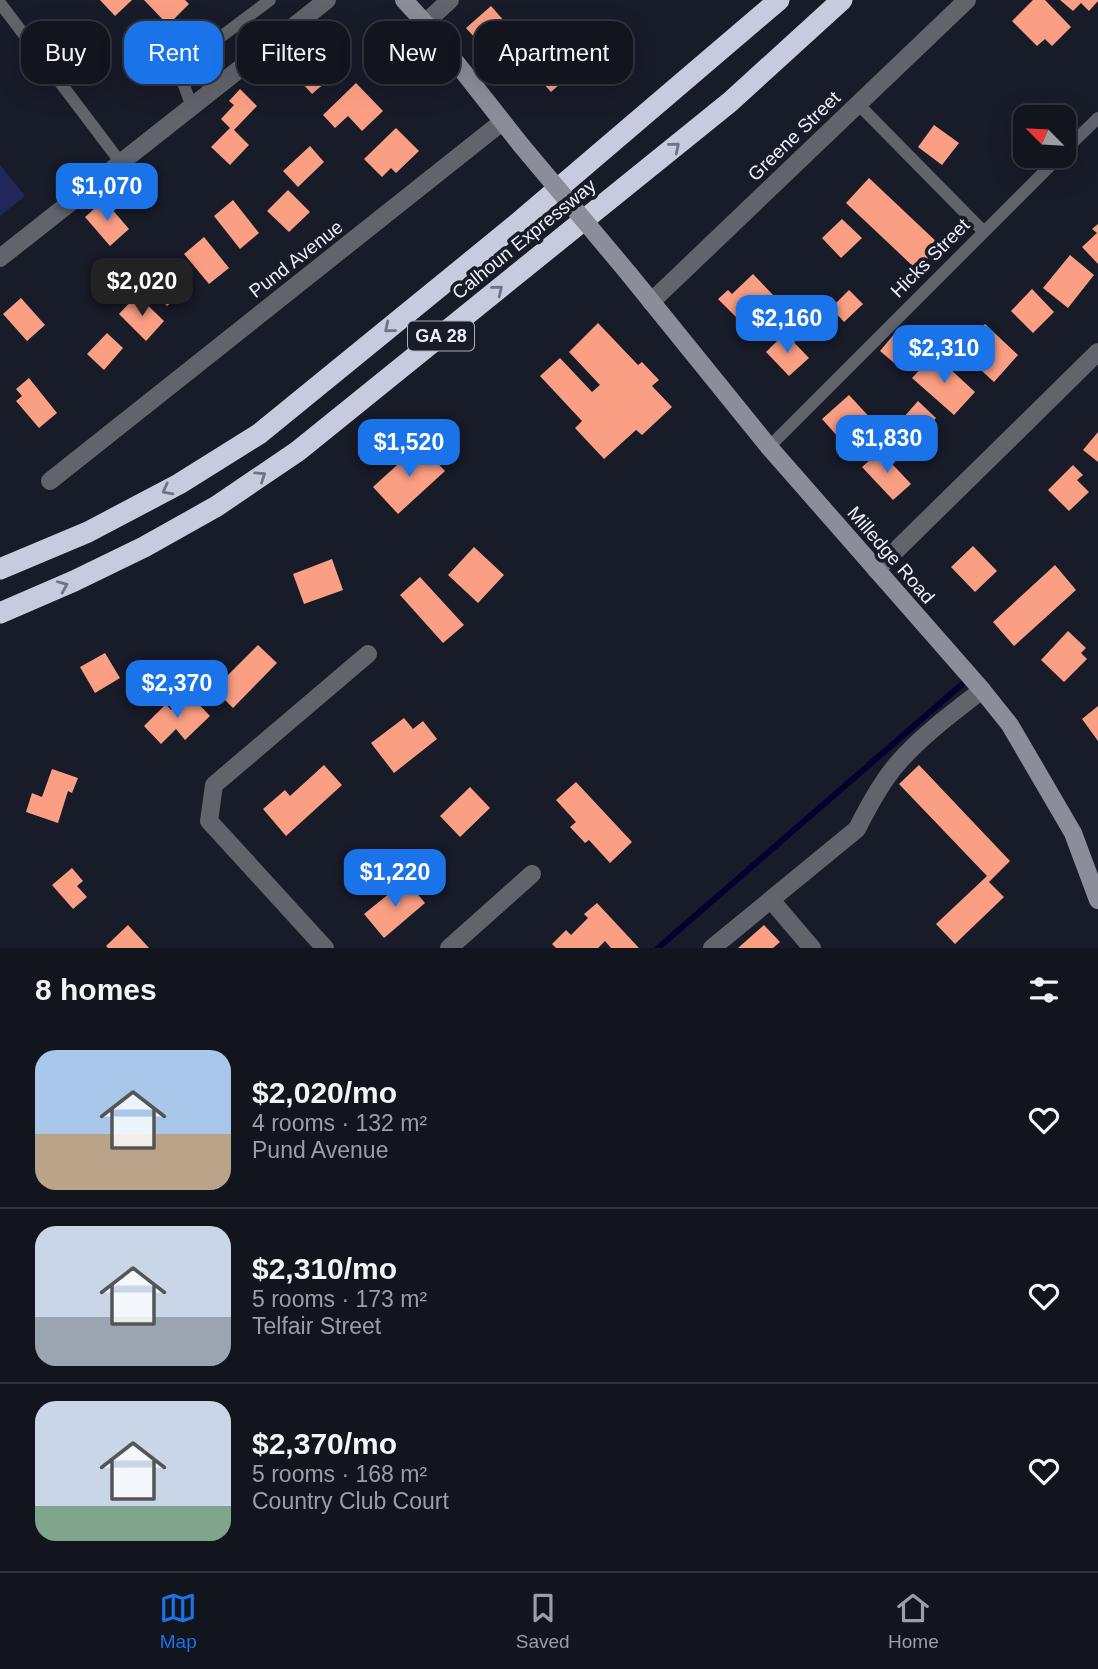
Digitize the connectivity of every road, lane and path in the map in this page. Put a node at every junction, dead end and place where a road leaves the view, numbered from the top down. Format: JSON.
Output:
{"nodes":[{"id":1,"x":270,"y":0,"type":"edge"},
{"id":2,"x":325,"y":0,"type":"edge"},
{"id":3,"x":404,"y":0,"type":"edge"},
{"id":4,"x":450,"y":0,"type":"edge"},
{"id":5,"x":779,"y":0,"type":"edge"},
{"id":6,"x":842,"y":0,"type":"edge"},
{"id":7,"x":967,"y":0,"type":"edge"},
{"id":8,"x":0,"y":3,"type":"edge"},
{"id":9,"x":423,"y":21,"type":"edge"},
{"id":10,"x":427,"y":21,"type":"edge"},
{"id":11,"x":460,"y":68,"type":"edge"},
{"id":12,"x":858,"y":104,"type":"junction"},
{"id":13,"x":192,"y":107,"type":"junction"},
{"id":14,"x":1098,"y":118,"type":"edge"},
{"id":15,"x":502,"y":122,"type":"junction"},
{"id":16,"x":1076,"y":139,"type":"edge"},
{"id":17,"x":121,"y":163,"type":"junction"},
{"id":18,"x":1048,"y":168,"type":"edge"},
{"id":19,"x":983,"y":231,"type":"junction"},
{"id":20,"x":0,"y":258,"type":"edge"},
{"id":21,"x":651,"y":302,"type":"junction"},
{"id":22,"x":1098,"y":352,"type":"edge"},
{"id":23,"x":769,"y":447,"type":"junction"},
{"id":24,"x":50,"y":481,"type":"dead end"},
{"id":25,"x":0,"y":569,"type":"edge"},
{"id":26,"x":876,"y":570,"type":"junction"},
{"id":27,"x":0,"y":613,"type":"edge"},
{"id":28,"x":368,"y":654,"type":"dead end"},
{"id":29,"x":982,"y":690,"type":"junction"},
{"id":30,"x":532,"y":874,"type":"dead end"},
{"id":31,"x":771,"y":900,"type":"junction"},
{"id":32,"x":1098,"y":900,"type":"edge"},
{"id":33,"x":325,"y":948,"type":"edge"},
{"id":34,"x":449,"y":948,"type":"edge"},
{"id":35,"x":712,"y":948,"type":"edge"},
{"id":36,"x":812,"y":948,"type":"edge"}],
"edges":[{"from":1,"to":13,"type":"lane"},
{"from":2,"to":13,"type":"street"},
{"from":3,"to":9,"type":"street","name":"Milledge Road"},
{"from":4,"to":10,"type":"street"},
{"from":5,"to":25,"type":"highway","name":"Calhoun Expressway","number":"GA 28","one_way":true},
{"from":27,"to":6,"type":"highway","name":"Calhoun Expressway","number":"GA 28","one_way":true},
{"from":7,"to":12,"type":"street","name":"Greene Street"},
{"from":8,"to":17,"type":"lane"},
{"from":11,"to":15,"type":"street","name":"Milledge Road"},
{"from":12,"to":19,"type":"lane"},
{"from":12,"to":21,"type":"street","name":"Greene Street"},
{"from":13,"to":17,"type":"street"},
{"from":14,"to":16,"type":"lane"},
{"from":15,"to":21,"type":"street","name":"Milledge Road","bridge":true},
{"from":15,"to":24,"type":"street","name":"Pund Avenue"},
{"from":17,"to":20,"type":"street"},
{"from":18,"to":19,"type":"lane","name":"Hicks Street"},
{"from":19,"to":23,"type":"lane","name":"Hicks Street"},
{"from":21,"to":23,"type":"street","name":"Milledge Road"},
{"from":22,"to":26,"type":"street"},
{"from":23,"to":26,"type":"street","name":"Milledge Road"},
{"from":26,"to":29,"type":"street","name":"Milledge Road"},
{"from":28,"to":33,"type":"street"},
{"from":29,"to":31,"type":"street"},
{"from":29,"to":32,"type":"street","name":"Milledge Road"},
{"from":30,"to":34,"type":"street"},
{"from":31,"to":35,"type":"street"},
{"from":31,"to":36,"type":"street"}]}
